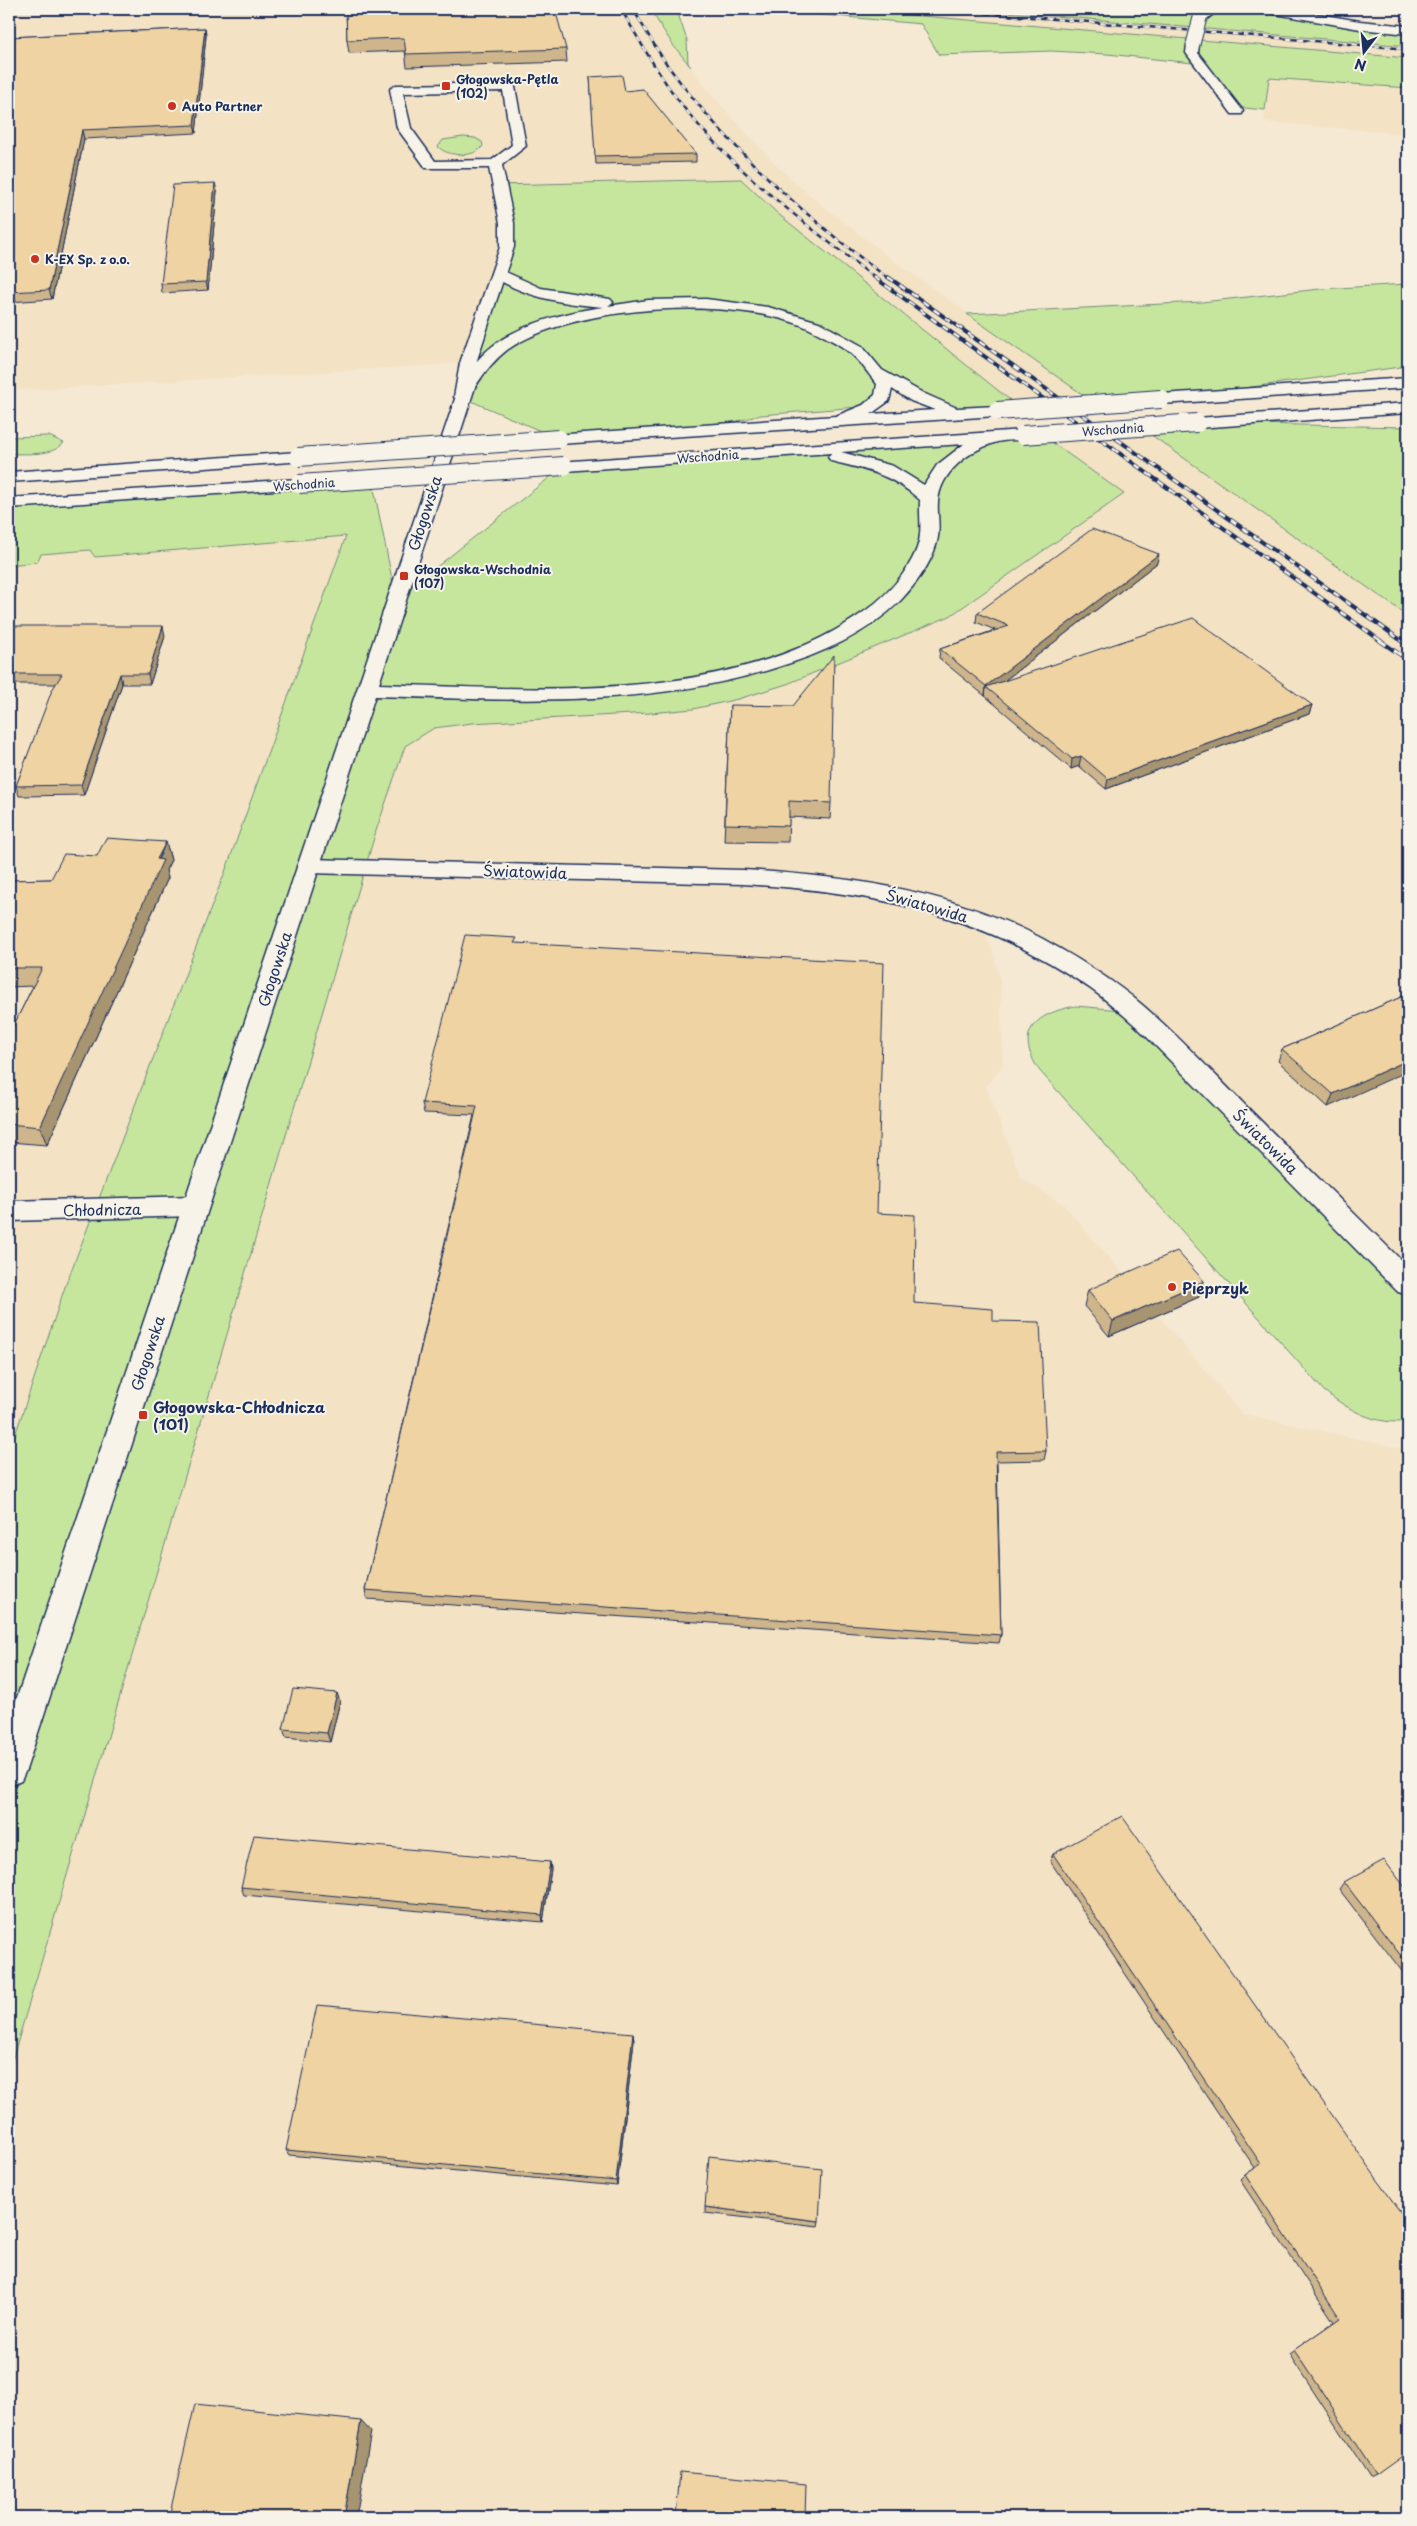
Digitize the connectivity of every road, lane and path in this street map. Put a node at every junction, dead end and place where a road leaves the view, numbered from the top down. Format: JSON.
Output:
{"nodes":[{"id":1,"x":1214,"y":9,"type":"edge"},
{"id":2,"x":1270,"y":9,"type":"edge"},
{"id":3,"x":1408,"y":30,"type":"edge"},
{"id":4,"x":1237,"y":112,"type":"dead end"},
{"id":5,"x":495,"y":164,"type":"junction"},
{"id":6,"x":499,"y":274,"type":"junction"},
{"id":7,"x":641,"y":305,"type":"junction"},
{"id":8,"x":880,"y":374,"type":"junction"},
{"id":9,"x":1408,"y":383,"type":"edge"},
{"id":10,"x":462,"y":397,"type":"junction"},
{"id":11,"x":1408,"y":408,"type":"edge"},
{"id":12,"x":976,"y":412,"type":"junction"},
{"id":13,"x":839,"y":421,"type":"junction"},
{"id":14,"x":993,"y":437,"type":"junction"},
{"id":15,"x":785,"y":450,"type":"junction"},
{"id":16,"x":9,"y":477,"type":"edge"},
{"id":17,"x":929,"y":498,"type":"junction"},
{"id":18,"x":9,"y":503,"type":"edge"},
{"id":19,"x":366,"y":690,"type":"junction"},
{"id":20,"x":308,"y":866,"type":"junction"},
{"id":21,"x":195,"y":1206,"type":"junction"},
{"id":22,"x":9,"y":1211,"type":"edge"},
{"id":23,"x":1408,"y":1284,"type":"edge"},
{"id":24,"x":9,"y":1770,"type":"edge"}],
"edges":[{"from":1,"to":4,"type":"street","bridge":true},
{"from":2,"to":3,"type":"street"},
{"from":5,"to":5,"type":"street"},
{"from":5,"to":6,"type":"street","name":"Głogowska"},
{"from":6,"to":7,"type":"street"},
{"from":6,"to":10,"type":"street","name":"Głogowska"},
{"from":7,"to":8,"type":"street"},
{"from":7,"to":10,"type":"street"},
{"from":8,"to":12,"type":"street"},
{"from":8,"to":13,"type":"street"},
{"from":9,"to":12,"type":"street","name":"Wschodnia","bridge":true},
{"from":10,"to":19,"type":"street","name":"Głogowska"},
{"from":11,"to":14,"type":"street","name":"Wschodnia","bridge":true},
{"from":12,"to":13,"type":"street","name":"Wschodnia"},
{"from":13,"to":16,"type":"street","name":"Wschodnia","bridge":true},
{"from":14,"to":15,"type":"street","name":"Wschodnia"},
{"from":14,"to":17,"type":"street"},
{"from":15,"to":17,"type":"street"},
{"from":15,"to":18,"type":"street","name":"Wschodnia","bridge":true},
{"from":17,"to":19,"type":"street"},
{"from":19,"to":20,"type":"street","name":"Głogowska"},
{"from":20,"to":21,"type":"street","name":"Głogowska"},
{"from":20,"to":23,"type":"street","name":"Światowida"},
{"from":21,"to":22,"type":"street","name":"Chłodnicza"},
{"from":21,"to":24,"type":"street","name":"Głogowska"}]}
